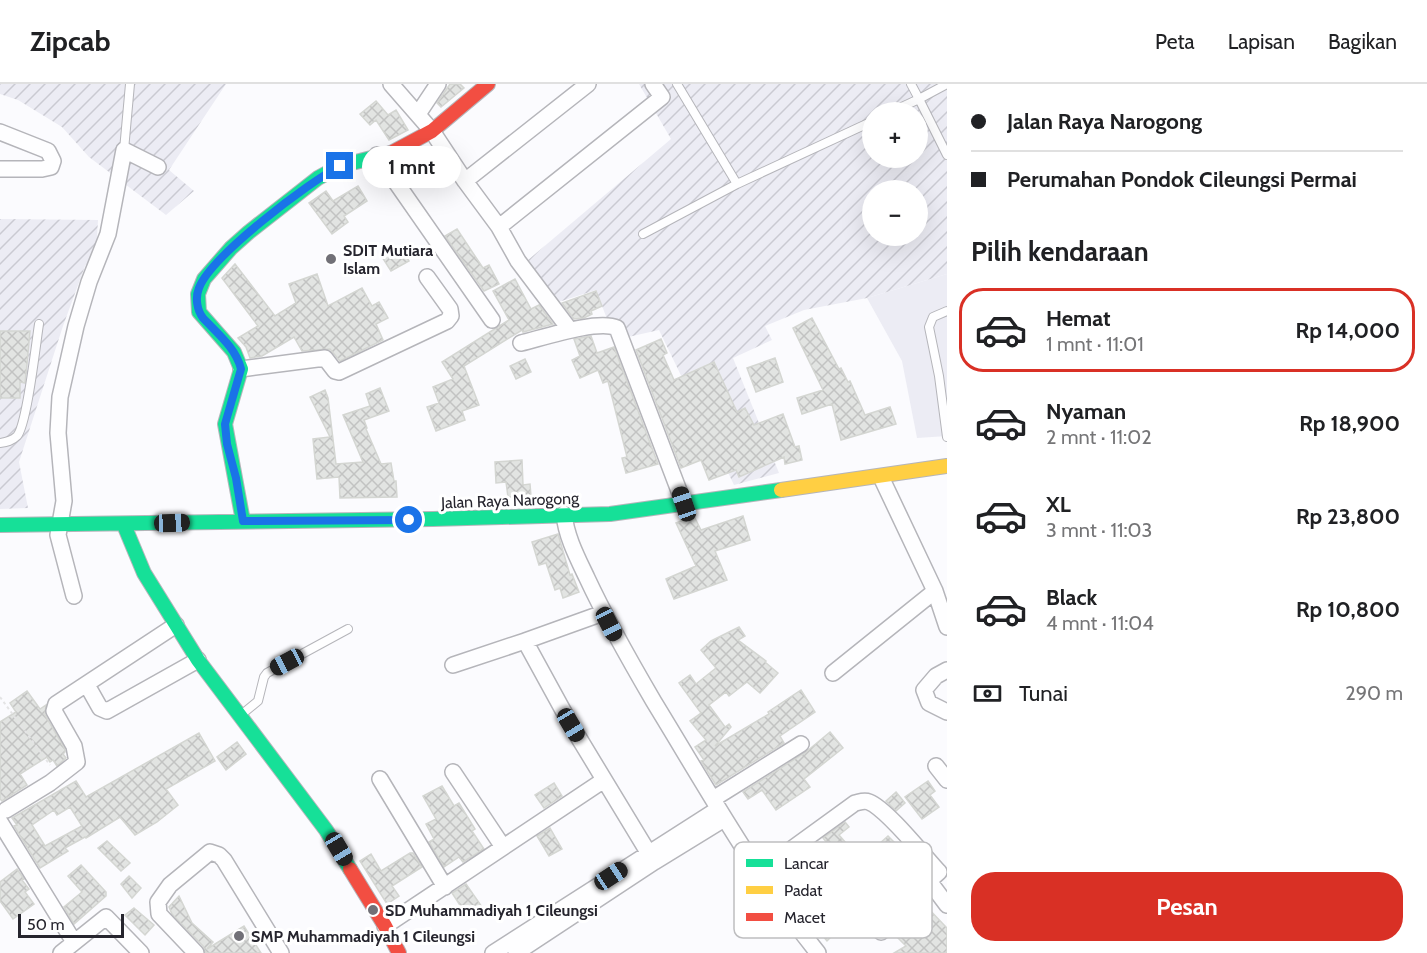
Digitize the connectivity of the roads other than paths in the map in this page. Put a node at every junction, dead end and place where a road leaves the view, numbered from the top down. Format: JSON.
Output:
{"nodes":[{"id":1,"x":130,"y":84,"type":"edge"},
{"id":2,"x":391,"y":84,"type":"edge"},
{"id":3,"x":438,"y":84,"type":"edge"},
{"id":4,"x":488,"y":84,"type":"edge"},
{"id":5,"x":588,"y":84,"type":"edge"},
{"id":6,"x":653,"y":84,"type":"edge"},
{"id":7,"x":677,"y":84,"type":"edge"},
{"id":8,"x":911,"y":84,"type":"edge"},
{"id":9,"x":947,"y":84,"type":"edge"},
{"id":10,"x":919,"y":99,"type":"junction"},
{"id":11,"x":913,"y":102,"type":"edge"},
{"id":12,"x":418,"y":114,"type":"junction"},
{"id":13,"x":862,"y":126,"type":"edge"},
{"id":14,"x":432,"y":131,"type":"junction"},
{"id":15,"x":0,"y":132,"type":"edge"},
{"id":16,"x":124,"y":150,"type":"junction"},
{"id":17,"x":377,"y":155,"type":"junction"},
{"id":18,"x":947,"y":155,"type":"edge"},
{"id":19,"x":158,"y":167,"type":"dead end"},
{"id":20,"x":0,"y":169,"type":"edge"},
{"id":21,"x":465,"y":181,"type":"junction"},
{"id":22,"x":737,"y":184,"type":"junction"},
{"id":23,"x":499,"y":227,"type":"junction"},
{"id":24,"x":643,"y":234,"type":"dead end"},
{"id":25,"x":427,"y":277,"type":"dead end"},
{"id":26,"x":947,"y":311,"type":"edge"},
{"id":27,"x":492,"y":320,"type":"dead end"},
{"id":28,"x":39,"y":324,"type":"dead end"},
{"id":29,"x":570,"y":330,"type":"junction"},
{"id":30,"x":521,"y":344,"type":"dead end"},
{"id":31,"x":241,"y":369,"type":"junction"},
{"id":32,"x":945,"y":415,"type":"edge"},
{"id":33,"x":947,"y":437,"type":"edge"},
{"id":34,"x":0,"y":443,"type":"edge"},
{"id":35,"x":947,"y":466,"type":"edge"},
{"id":36,"x":881,"y":477,"type":"junction"},
{"id":37,"x":684,"y":504,"type":"junction"},
{"id":38,"x":564,"y":514,"type":"junction"},
{"id":39,"x":243,"y":521,"type":"junction"},
{"id":40,"x":59,"y":524,"type":"junction"},
{"id":41,"x":0,"y":525,"type":"edge"},
{"id":42,"x":124,"y":525,"type":"junction"},
{"id":43,"x":935,"y":591,"type":"junction"},
{"id":44,"x":74,"y":596,"type":"dead end"},
{"id":45,"x":603,"y":613,"type":"junction"},
{"id":46,"x":946,"y":623,"type":"edge"},
{"id":47,"x":176,"y":625,"type":"junction"},
{"id":48,"x":348,"y":629,"type":"dead end"},
{"id":49,"x":525,"y":641,"type":"junction"},
{"id":50,"x":198,"y":660,"type":"junction"},
{"id":51,"x":453,"y":665,"type":"dead end"},
{"id":52,"x":947,"y":670,"type":"edge"},
{"id":53,"x":833,"y":673,"type":"dead end"},
{"id":54,"x":87,"y":686,"type":"junction"},
{"id":55,"x":947,"y":712,"type":"edge"},
{"id":56,"x":239,"y":716,"type":"junction"},
{"id":57,"x":801,"y":744,"type":"dead end"},
{"id":58,"x":936,"y":766,"type":"dead end"},
{"id":59,"x":453,"y":772,"type":"dead end"},
{"id":60,"x":380,"y":779,"type":"dead end"},
{"id":61,"x":604,"y":780,"type":"junction"},
{"id":62,"x":947,"y":780,"type":"edge"},
{"id":63,"x":718,"y":809,"type":"junction"},
{"id":64,"x":2,"y":817,"type":"edge"},
{"id":65,"x":740,"y":842,"type":"edge"},
{"id":66,"x":801,"y":842,"type":"edge"},
{"id":67,"x":912,"y":842,"type":"edge"},
{"id":68,"x":503,"y":848,"type":"junction"},
{"id":69,"x":651,"y":857,"type":"junction"},
{"id":70,"x":932,"y":864,"type":"edge"},
{"id":71,"x":932,"y":878,"type":"edge"},
{"id":72,"x":932,"y":886,"type":"edge"},
{"id":73,"x":445,"y":887,"type":"junction"},
{"id":74,"x":947,"y":905,"type":"edge"},
{"id":75,"x":385,"y":926,"type":"junction"},
{"id":76,"x":806,"y":938,"type":"edge"},
{"id":77,"x":74,"y":942,"type":"junction"},
{"id":78,"x":497,"y":952,"type":"edge"},
{"id":79,"x":61,"y":953,"type":"edge"},
{"id":80,"x":141,"y":953,"type":"edge"},
{"id":81,"x":196,"y":953,"type":"edge"},
{"id":82,"x":282,"y":953,"type":"edge"},
{"id":83,"x":399,"y":953,"type":"edge"},
{"id":84,"x":516,"y":953,"type":"edge"},
{"id":85,"x":818,"y":953,"type":"edge"}],
"edges":[{"from":1,"to":16,"type":"lane"},
{"from":2,"to":12,"type":"street"},
{"from":3,"to":12,"type":"street"},
{"from":4,"to":14,"type":"street"},
{"from":5,"to":21,"type":"street"},
{"from":6,"to":23,"type":"street"},
{"from":7,"to":22,"type":"lane"},
{"from":8,"to":10,"type":"lane"},
{"from":9,"to":10,"type":"lane"},
{"from":10,"to":11,"type":"lane"},
{"from":10,"to":18,"type":"lane"},
{"from":12,"to":14,"type":"street"},
{"from":13,"to":22,"type":"lane"},
{"from":14,"to":17,"type":"street"},
{"from":14,"to":21,"type":"street"},
{"from":15,"to":20,"type":"street"},
{"from":16,"to":19,"type":"street"},
{"from":16,"to":40,"type":"street"},
{"from":17,"to":27,"type":"street"},
{"from":17,"to":31,"type":"street"},
{"from":21,"to":23,"type":"street"},
{"from":22,"to":24,"type":"lane"},
{"from":23,"to":29,"type":"street"},
{"from":25,"to":31,"type":"street"},
{"from":26,"to":32,"type":"lane"},
{"from":28,"to":34,"type":"lane"},
{"from":29,"to":30,"type":"street"},
{"from":29,"to":37,"type":"street"},
{"from":31,"to":39,"type":"street"},
{"from":32,"to":33,"type":"lane"},
{"from":35,"to":36,"type":"street","name":"Jalan Raya Narogong"},
{"from":36,"to":37,"type":"street","name":"Jalan Raya Narogong"},
{"from":36,"to":43,"type":"street"},
{"from":37,"to":38,"type":"street","name":"Jalan Raya Narogong"},
{"from":38,"to":39,"type":"street","name":"Jalan Raya Narogong"},
{"from":38,"to":45,"type":"street"},
{"from":39,"to":42,"type":"street","name":"Jalan Raya Narogong"},
{"from":40,"to":41,"type":"street","name":"Jalan Raya Narogong"},
{"from":40,"to":42,"type":"street","name":"Jalan Raya Narogong"},
{"from":40,"to":44,"type":"street"},
{"from":42,"to":47,"type":"street"},
{"from":43,"to":46,"type":"street"},
{"from":43,"to":53,"type":"street"},
{"from":45,"to":49,"type":"street"},
{"from":45,"to":63,"type":"street"},
{"from":47,"to":50,"type":"street"},
{"from":47,"to":54,"type":"street"},
{"from":48,"to":56,"type":"lane"},
{"from":49,"to":51,"type":"street"},
{"from":49,"to":61,"type":"street"},
{"from":50,"to":54,"type":"street"},
{"from":50,"to":56,"type":"street"},
{"from":52,"to":55,"type":"street"},
{"from":54,"to":64,"type":"street"},
{"from":56,"to":75,"type":"street"},
{"from":57,"to":63,"type":"street"},
{"from":58,"to":62,"type":"street"},
{"from":59,"to":68,"type":"street"},
{"from":60,"to":73,"type":"street"},
{"from":61,"to":68,"type":"street"},
{"from":61,"to":69,"type":"street"},
{"from":63,"to":65,"type":"street"},
{"from":63,"to":69,"type":"street"},
{"from":64,"to":77,"type":"street"},
{"from":66,"to":67,"type":"street"},
{"from":68,"to":73,"type":"street"},
{"from":69,"to":78,"type":"street"},
{"from":69,"to":84,"type":"street"},
{"from":70,"to":71,"type":"street"},
{"from":72,"to":74,"type":"street"},
{"from":73,"to":75,"type":"street"},
{"from":75,"to":83,"type":"street"},
{"from":76,"to":85,"type":"street"},
{"from":77,"to":79,"type":"street"},
{"from":77,"to":80,"type":"street"},
{"from":81,"to":82,"type":"street"}]}
